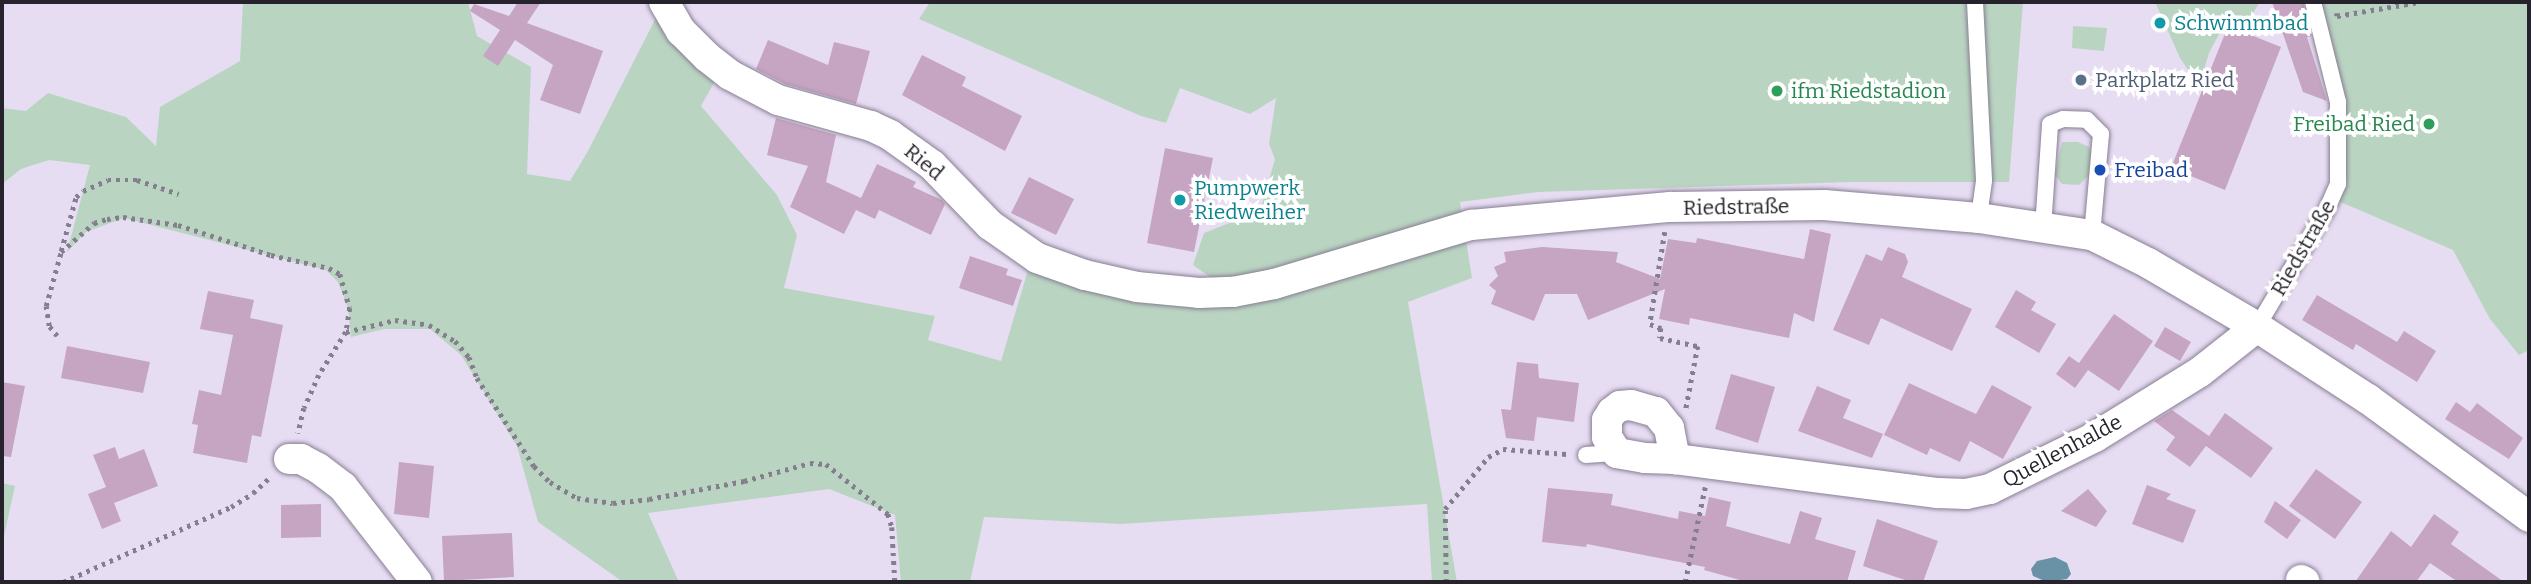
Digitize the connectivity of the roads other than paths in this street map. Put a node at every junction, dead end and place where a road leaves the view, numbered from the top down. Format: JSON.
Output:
{"nodes":[{"id":1,"x":664,"y":2,"type":"edge"},
{"id":2,"x":1975,"y":2,"type":"edge"},
{"id":3,"x":2313,"y":2,"type":"edge"},
{"id":4,"x":1979,"y":218,"type":"junction"},
{"id":5,"x":2043,"y":228,"type":"junction"},
{"id":6,"x":2092,"y":235,"type":"junction"},
{"id":7,"x":1199,"y":293,"type":"joint"},
{"id":8,"x":2257,"y":327,"type":"junction"},
{"id":9,"x":1617,"y":453,"type":"junction"},
{"id":10,"x":1586,"y":455,"type":"road end"},
{"id":11,"x":289,"y":459,"type":"road end"},
{"id":12,"x":1675,"y":459,"type":"junction"},
{"id":13,"x":2529,"y":517,"type":"edge"},
{"id":14,"x":417,"y":582,"type":"edge"}],
"edges":[{"from":1,"to":7,"type":"street","name":"Ried"},
{"from":2,"to":4,"type":"lane"},
{"from":3,"to":8,"type":"lane","name":"Riedstraße"},
{"from":4,"to":5,"type":"street","name":"Riedstraße"},
{"from":4,"to":7,"type":"street","name":"Riedstraße"},
{"from":5,"to":6,"type":"street","name":"Riedstraße"},
{"from":5,"to":6,"type":"lane"},
{"from":6,"to":8,"type":"street","name":"Riedstraße"},
{"from":8,"to":12,"type":"street","name":"Quellenhalde"},
{"from":8,"to":13,"type":"street","name":"Riedstraße"},
{"from":9,"to":10,"type":"lane"},
{"from":9,"to":12,"type":"street","name":"Quellenhalde"},
{"from":9,"to":12,"type":"street"},
{"from":11,"to":14,"type":"street"}]}
